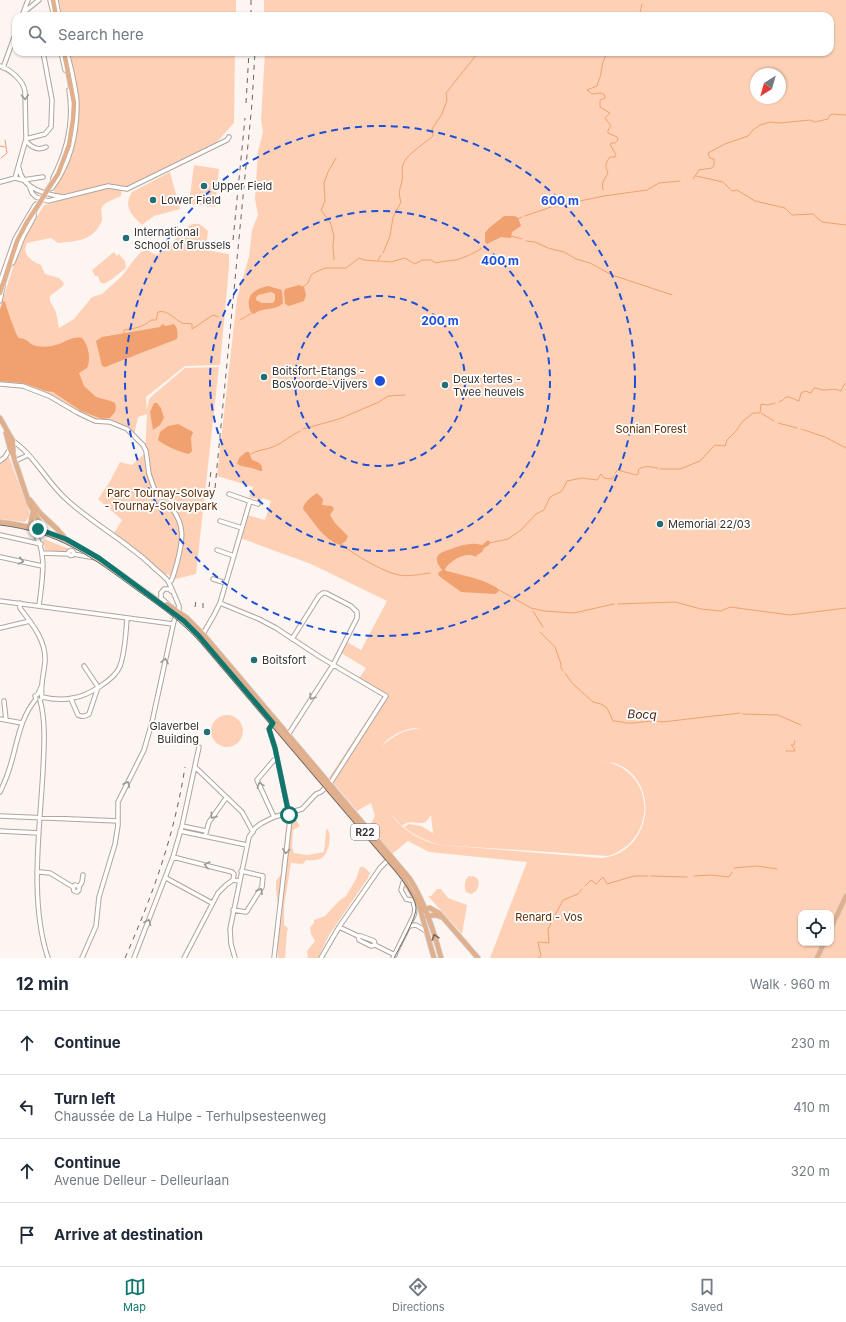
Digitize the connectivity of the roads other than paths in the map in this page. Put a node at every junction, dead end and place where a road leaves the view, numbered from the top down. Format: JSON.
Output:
{"nodes":[{"id":1,"x":28,"y":0,"type":"edge"},
{"id":2,"x":39,"y":0,"type":"edge"},
{"id":3,"x":51,"y":0,"type":"edge"},
{"id":4,"x":56,"y":0,"type":"edge"},
{"id":5,"x":24,"y":12,"type":"edge"},
{"id":6,"x":25,"y":12,"type":"edge"},
{"id":7,"x":54,"y":12,"type":"edge"},
{"id":8,"x":58,"y":12,"type":"edge"},
{"id":9,"x":12,"y":42,"type":"edge"},
{"id":10,"x":44,"y":56,"type":"edge"},
{"id":11,"x":62,"y":56,"type":"edge"},
{"id":12,"x":67,"y":56,"type":"edge"},
{"id":13,"x":67,"y":56,"type":"edge"},
{"id":14,"x":2,"y":67,"type":"edge"},
{"id":15,"x":229,"y":137,"type":"dead end"},
{"id":16,"x":26,"y":140,"type":"junction"},
{"id":17,"x":46,"y":147,"type":"dead end"},
{"id":18,"x":19,"y":165,"type":"junction"},
{"id":19,"x":43,"y":177,"type":"dead end"},
{"id":20,"x":15,"y":178,"type":"junction"},
{"id":21,"x":23,"y":180,"type":"junction"},
{"id":22,"x":53,"y":181,"type":"junction"},
{"id":23,"x":0,"y":182,"type":"edge"},
{"id":24,"x":29,"y":185,"type":"junction"},
{"id":25,"x":48,"y":189,"type":"junction"},
{"id":26,"x":37,"y":191,"type":"junction"},
{"id":27,"x":45,"y":194,"type":"junction"},
{"id":28,"x":34,"y":195,"type":"junction"},
{"id":29,"x":64,"y":197,"type":"junction"},
{"id":30,"x":42,"y":200,"type":"junction"},
{"id":31,"x":34,"y":212,"type":"junction"},
{"id":32,"x":10,"y":252,"type":"junction"},
{"id":33,"x":11,"y":258,"type":"junction"},
{"id":34,"x":9,"y":266,"type":"junction"},
{"id":35,"x":2,"y":283,"type":"edge"},
{"id":36,"x":0,"y":293,"type":"edge"},
{"id":37,"x":0,"y":301,"type":"edge"},
{"id":38,"x":0,"y":384,"type":"edge"},
{"id":39,"x":0,"y":418,"type":"edge"},
{"id":40,"x":2,"y":424,"type":"junction"},
{"id":41,"x":13,"y":440,"type":"junction"},
{"id":42,"x":10,"y":449,"type":"junction"},
{"id":43,"x":27,"y":454,"type":"junction"},
{"id":44,"x":14,"y":459,"type":"junction"},
{"id":45,"x":0,"y":461,"type":"edge"},
{"id":46,"x":158,"y":494,"type":"tunnel mouth"},
{"id":47,"x":228,"y":494,"type":"dead end"},
{"id":48,"x":28,"y":497,"type":"junction"},
{"id":49,"x":250,"y":502,"type":"junction"},
{"id":50,"x":258,"y":504,"type":"dead end"},
{"id":51,"x":169,"y":505,"type":"tunnel mouth"},
{"id":52,"x":32,"y":509,"type":"junction"},
{"id":53,"x":220,"y":521,"type":"dead end"},
{"id":54,"x":0,"y":522,"type":"edge"},
{"id":55,"x":30,"y":527,"type":"junction"},
{"id":56,"x":242,"y":528,"type":"junction"},
{"id":57,"x":42,"y":530,"type":"junction"},
{"id":58,"x":0,"y":535,"type":"edge"},
{"id":59,"x":66,"y":539,"type":"junction"},
{"id":60,"x":41,"y":544,"type":"junction"},
{"id":61,"x":217,"y":550,"type":"dead end"},
{"id":62,"x":42,"y":553,"type":"junction"},
{"id":63,"x":234,"y":556,"type":"junction"},
{"id":64,"x":0,"y":557,"type":"edge"},
{"id":65,"x":99,"y":558,"type":"junction"},
{"id":66,"x":42,"y":566,"type":"junction"},
{"id":67,"x":213,"y":579,"type":"dead end"},
{"id":68,"x":170,"y":582,"type":"junction"},
{"id":69,"x":226,"y":583,"type":"junction"},
{"id":70,"x":168,"y":589,"type":"junction"},
{"id":71,"x":172,"y":592,"type":"junction"},
{"id":72,"x":153,"y":597,"type":"junction"},
{"id":73,"x":0,"y":601,"type":"edge"},
{"id":74,"x":20,"y":603,"type":"junction"},
{"id":75,"x":220,"y":603,"type":"junction"},
{"id":76,"x":39,"y":606,"type":"junction"},
{"id":77,"x":172,"y":607,"type":"junction"},
{"id":78,"x":178,"y":614,"type":"junction"},
{"id":79,"x":127,"y":618,"type":"junction"},
{"id":80,"x":30,"y":621,"type":"junction"},
{"id":81,"x":173,"y":624,"type":"junction"},
{"id":82,"x":0,"y":628,"type":"edge"},
{"id":83,"x":203,"y":634,"type":"junction"},
{"id":84,"x":292,"y":639,"type":"junction"},
{"id":85,"x":333,"y":665,"type":"junction"},
{"id":86,"x":84,"y":666,"type":"dead end"},
{"id":87,"x":98,"y":687,"type":"junction"},
{"id":88,"x":40,"y":697,"type":"junction"},
{"id":89,"x":71,"y":699,"type":"junction"},
{"id":90,"x":4,"y":701,"type":"dead end"},
{"id":91,"x":0,"y":719,"type":"edge"},
{"id":92,"x":6,"y":720,"type":"junction"},
{"id":93,"x":273,"y":723,"type":"junction"},
{"id":94,"x":22,"y":724,"type":"junction"},
{"id":95,"x":288,"y":735,"type":"junction"},
{"id":96,"x":199,"y":747,"type":"dead end"},
{"id":97,"x":277,"y":759,"type":"junction"},
{"id":98,"x":194,"y":767,"type":"junction"},
{"id":99,"x":328,"y":785,"type":"junction"},
{"id":100,"x":0,"y":792,"type":"edge"},
{"id":101,"x":226,"y":798,"type":"junction"},
{"id":102,"x":289,"y":812,"type":"junction"},
{"id":103,"x":0,"y":816,"type":"edge"},
{"id":104,"x":41,"y":817,"type":"junction"},
{"id":105,"x":274,"y":817,"type":"junction"},
{"id":106,"x":118,"y":821,"type":"junction"},
{"id":107,"x":182,"y":826,"type":"junction"},
{"id":108,"x":0,"y":831,"type":"edge"},
{"id":109,"x":180,"y":831,"type":"junction"},
{"id":110,"x":206,"y":831,"type":"junction"},
{"id":111,"x":253,"y":832,"type":"junction"},
{"id":112,"x":39,"y":834,"type":"junction"},
{"id":113,"x":205,"y":836,"type":"junction"},
{"id":114,"x":247,"y":845,"type":"junction"},
{"id":115,"x":173,"y":857,"type":"junction"},
{"id":116,"x":390,"y":858,"type":"junction"},
{"id":117,"x":241,"y":871,"type":"junction"},
{"id":118,"x":40,"y":872,"type":"dead end"},
{"id":119,"x":83,"y":875,"type":"dead end"},
{"id":120,"x":166,"y":878,"type":"junction"},
{"id":121,"x":404,"y":879,"type":"junction"},
{"id":122,"x":233,"y":880,"type":"junction"},
{"id":123,"x":239,"y":881,"type":"junction"},
{"id":124,"x":846,"y":896,"type":"edge"},
{"id":125,"x":415,"y":901,"type":"junction"},
{"id":126,"x":212,"y":903,"type":"junction"},
{"id":127,"x":233,"y":910,"type":"junction"},
{"id":128,"x":425,"y":910,"type":"junction"},
{"id":129,"x":421,"y":914,"type":"junction"},
{"id":130,"x":427,"y":916,"type":"junction"},
{"id":131,"x":443,"y":918,"type":"junction"},
{"id":132,"x":834,"y":922,"type":"edge"},
{"id":133,"x":409,"y":926,"type":"junction"},
{"id":134,"x":338,"y":927,"type":"junction"},
{"id":135,"x":427,"y":931,"type":"junction"},
{"id":136,"x":823,"y":946,"type":"edge"},
{"id":137,"x":394,"y":956,"type":"edge"},
{"id":138,"x":135,"y":957,"type":"edge"},
{"id":139,"x":48,"y":958,"type":"edge"},
{"id":140,"x":82,"y":958,"type":"edge"},
{"id":141,"x":184,"y":958,"type":"edge"},
{"id":142,"x":235,"y":958,"type":"edge"},
{"id":143,"x":274,"y":958,"type":"edge"},
{"id":144,"x":321,"y":958,"type":"edge"},
{"id":145,"x":434,"y":958,"type":"edge"},
{"id":146,"x":440,"y":958,"type":"edge"},
{"id":147,"x":478,"y":958,"type":"edge"},
{"id":148,"x":817,"y":958,"type":"edge"}],
"edges":[{"from":1,"to":5,"type":"street"},
{"from":2,"to":6,"type":"street"},
{"from":3,"to":7,"type":"main road"},
{"from":4,"to":8,"type":"street"},
{"from":9,"to":14,"type":"street"},
{"from":10,"to":16,"type":"street"},
{"from":11,"to":22,"type":"street"},
{"from":12,"to":22,"type":"main road"},
{"from":13,"to":25,"type":"street"},
{"from":14,"to":16,"type":"street","one_way":true},
{"from":15,"to":29,"type":"street"},
{"from":16,"to":17,"type":"street"},
{"from":16,"to":18,"type":"street"},
{"from":18,"to":20,"type":"street"},
{"from":18,"to":21,"type":"street"},
{"from":19,"to":21,"type":"street"},
{"from":20,"to":21,"type":"street"},
{"from":20,"to":23,"type":"street"},
{"from":21,"to":24,"type":"street"},
{"from":22,"to":25,"type":"main road"},
{"from":24,"to":26,"type":"street"},
{"from":24,"to":28,"type":"street"},
{"from":25,"to":27,"type":"main road"},
{"from":26,"to":27,"type":"street"},
{"from":26,"to":28,"type":"street"},
{"from":27,"to":29,"type":"street"},
{"from":27,"to":30,"type":"main road"},
{"from":28,"to":30,"type":"street"},
{"from":29,"to":30,"type":"street"},
{"from":30,"to":31,"type":"main road"},
{"from":30,"to":32,"type":"street"},
{"from":31,"to":33,"type":"main road"},
{"from":31,"to":34,"type":"street"},
{"from":32,"to":33,"type":"street"},
{"from":32,"to":35,"type":"street"},
{"from":33,"to":34,"type":"main road"},
{"from":34,"to":35,"type":"main road"},
{"from":35,"to":36,"type":"main road"},
{"from":35,"to":37,"type":"street"},
{"from":38,"to":46,"type":"street"},
{"from":39,"to":40,"type":"main road"},
{"from":40,"to":41,"type":"main road"},
{"from":40,"to":42,"type":"main road"},
{"from":41,"to":43,"type":"street"},
{"from":41,"to":44,"type":"main road"},
{"from":42,"to":44,"type":"main road"},
{"from":42,"to":45,"type":"street"},
{"from":43,"to":44,"type":"street"},
{"from":43,"to":68,"type":"street"},
{"from":44,"to":48,"type":"main road"},
{"from":47,"to":49,"type":"street"},
{"from":48,"to":52,"type":"main road"},
{"from":48,"to":59,"type":"main road"},
{"from":49,"to":50,"type":"street"},
{"from":49,"to":56,"type":"street"},
{"from":51,"to":68,"type":"street"},
{"from":52,"to":55,"type":"main road"},
{"from":52,"to":57,"type":"main road"},
{"from":53,"to":56,"type":"street"},
{"from":54,"to":55,"type":"main road","number":"R22"},
{"from":55,"to":57,"type":"main road","number":"R22"},
{"from":55,"to":60,"type":"street"},
{"from":56,"to":63,"type":"street"},
{"from":57,"to":59,"type":"main road","number":"R22"},
{"from":58,"to":60,"type":"street"},
{"from":59,"to":65,"type":"main road","number":"R22"},
{"from":60,"to":62,"type":"street"},
{"from":61,"to":63,"type":"street"},
{"from":62,"to":65,"type":"street"},
{"from":62,"to":66,"type":"street"},
{"from":63,"to":69,"type":"street"},
{"from":64,"to":66,"type":"street","one_way":true},
{"from":65,"to":72,"type":"main road","number":"R22"},
{"from":66,"to":76,"type":"street"},
{"from":67,"to":69,"type":"street"},
{"from":68,"to":70,"type":"street"},
{"from":68,"to":71,"type":"street"},
{"from":69,"to":75,"type":"street"},
{"from":70,"to":71,"type":"street"},
{"from":70,"to":77,"type":"street"},
{"from":71,"to":78,"type":"street"},
{"from":72,"to":77,"type":"main road","number":"R22"},
{"from":72,"to":78,"type":"main road","number":"R22"},
{"from":73,"to":74,"type":"street"},
{"from":74,"to":76,"type":"street"},
{"from":74,"to":80,"type":"street"},
{"from":75,"to":83,"type":"street"},
{"from":75,"to":84,"type":"street"},
{"from":76,"to":79,"type":"street"},
{"from":77,"to":78,"type":"main road","number":"R22"},
{"from":78,"to":81,"type":"street"},
{"from":78,"to":83,"type":"main road","number":"R22"},
{"from":78,"to":93,"type":"main road","number":"R22"},
{"from":79,"to":81,"type":"street"},
{"from":79,"to":87,"type":"street"},
{"from":80,"to":82,"type":"street"},
{"from":80,"to":88,"type":"street"},
{"from":106,"to":81,"type":"street","one_way":true},
{"from":83,"to":95,"type":"main road","number":"R22"},
{"from":84,"to":85,"type":"street"},
{"from":84,"to":85,"type":"street"},
{"from":85,"to":95,"type":"street","one_way":true},
{"from":85,"to":99,"type":"street"},
{"from":86,"to":87,"type":"street"},
{"from":87,"to":89,"type":"street"},
{"from":87,"to":89,"type":"street"},
{"from":88,"to":89,"type":"street"},
{"from":88,"to":94,"type":"street"},
{"from":88,"to":104,"type":"street"},
{"from":90,"to":92,"type":"street"},
{"from":91,"to":92,"type":"street"},
{"from":92,"to":94,"type":"street"},
{"from":93,"to":97,"type":"street"},
{"from":93,"to":99,"type":"main road","number":"R22"},
{"from":94,"to":100,"type":"street"},
{"from":95,"to":99,"type":"main road","number":"R22"},
{"from":96,"to":98,"type":"street"},
{"from":97,"to":102,"type":"street"},
{"from":105,"to":97,"type":"street","one_way":true},
{"from":98,"to":101,"type":"street"},
{"from":98,"to":107,"type":"street"},
{"from":99,"to":102,"type":"street"},
{"from":99,"to":116,"type":"main road","number":"R22"},
{"from":101,"to":110,"type":"street","one_way":true},
{"from":101,"to":111,"type":"street"},
{"from":102,"to":105,"type":"street"},
{"from":102,"to":143,"type":"street","one_way":true},
{"from":103,"to":104,"type":"street"},
{"from":104,"to":106,"type":"street"},
{"from":104,"to":112,"type":"street"},
{"from":105,"to":111,"type":"street"},
{"from":106,"to":140,"type":"street"},
{"from":107,"to":109,"type":"street"},
{"from":107,"to":110,"type":"street"},
{"from":108,"to":112,"type":"street"},
{"from":109,"to":113,"type":"street"},
{"from":109,"to":115,"type":"street"},
{"from":110,"to":113,"type":"street"},
{"from":111,"to":114,"type":"street"},
{"from":112,"to":139,"type":"street"},
{"from":113,"to":114,"type":"street"},
{"from":114,"to":117,"type":"street"},
{"from":115,"to":120,"type":"street"},
{"from":122,"to":115,"type":"street","one_way":true},
{"from":116,"to":121,"type":"main road","number":"R22"},
{"from":116,"to":128,"type":"main road","number":"R22"},
{"from":116,"to":134,"type":"street"},
{"from":117,"to":123,"type":"street"},
{"from":127,"to":117,"type":"street","one_way":true},
{"from":118,"to":119,"type":"street"},
{"from":120,"to":126,"type":"street"},
{"from":138,"to":120,"type":"street","one_way":true},
{"from":121,"to":125,"type":"main road","number":"R22"},
{"from":121,"to":125,"type":"street"},
{"from":122,"to":123,"type":"street"},
{"from":122,"to":126,"type":"street"},
{"from":123,"to":127,"type":"street"},
{"from":124,"to":132,"type":"main road"},
{"from":125,"to":129,"type":"main road","number":"R22"},
{"from":125,"to":133,"type":"street"},
{"from":126,"to":141,"type":"street"},
{"from":127,"to":142,"type":"street"},
{"from":128,"to":129,"type":"main road"},
{"from":128,"to":130,"type":"main road"},
{"from":128,"to":131,"type":"main road"},
{"from":129,"to":130,"type":"main road"},
{"from":129,"to":135,"type":"main road"},
{"from":130,"to":131,"type":"main road"},
{"from":146,"to":130,"type":"main road","one_way":true},
{"from":131,"to":147,"type":"main road"},
{"from":133,"to":135,"type":"street"},
{"from":133,"to":137,"type":"street"},
{"from":134,"to":137,"type":"street"},
{"from":134,"to":144,"type":"street"},
{"from":135,"to":145,"type":"main road"},
{"from":136,"to":148,"type":"main road"}]}
